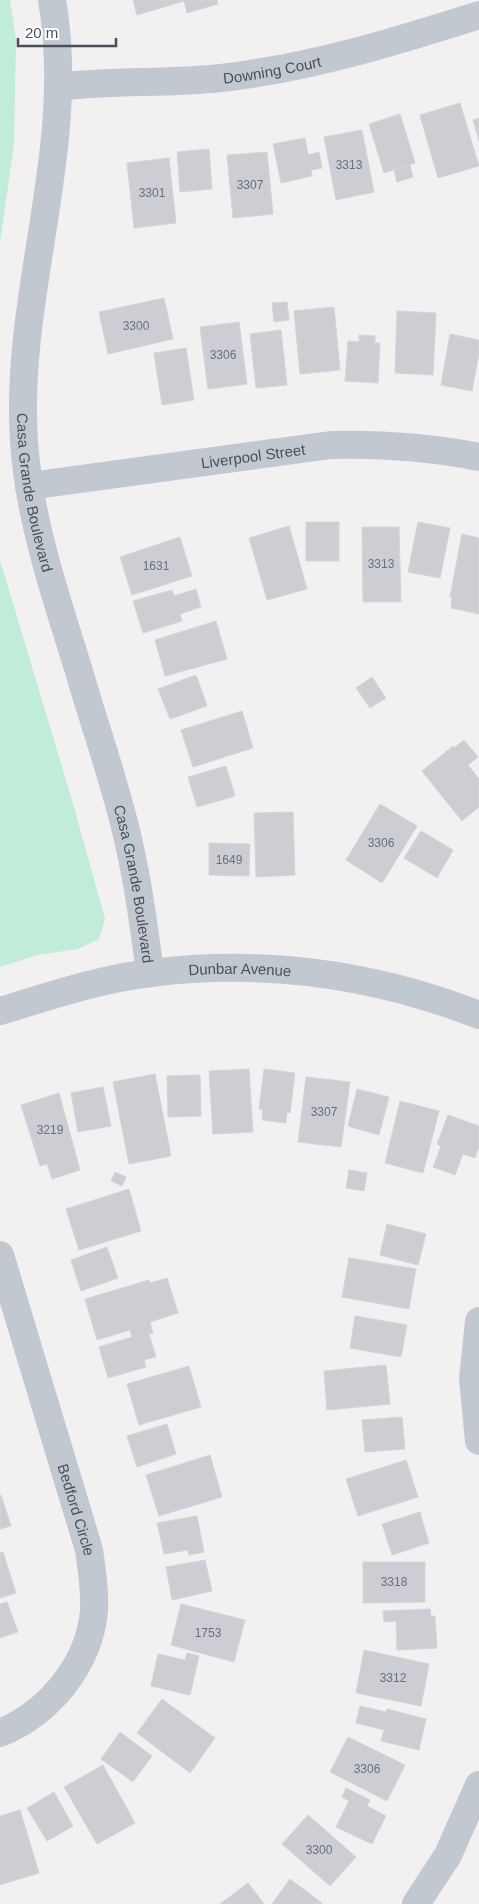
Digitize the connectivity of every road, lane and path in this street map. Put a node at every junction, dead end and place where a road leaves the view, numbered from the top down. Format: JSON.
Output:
{"nodes":[{"id":1,"x":52,"y":0,"type":"edge"},
{"id":2,"x":479,"y":15,"type":"edge"},
{"id":3,"x":58,"y":87,"type":"junction"},
{"id":4,"x":479,"y":456,"type":"edge"},
{"id":5,"x":29,"y":486,"type":"junction"},
{"id":6,"x":150,"y":973,"type":"junction"},
{"id":7,"x":0,"y":1011,"type":"edge"},
{"id":8,"x":479,"y":1015,"type":"edge"},
{"id":9,"x":0,"y":1255,"type":"edge"},
{"id":10,"x":479,"y":1321,"type":"edge"},
{"id":11,"x":479,"y":1441,"type":"edge"},
{"id":12,"x":0,"y":1733,"type":"edge"},
{"id":13,"x":479,"y":1785,"type":"edge"},
{"id":14,"x":416,"y":1904,"type":"edge"}],
"edges":[{"from":1,"to":3,"type":"street","name":"Casa Grande Boulevard"},
{"from":2,"to":3,"type":"street","name":"Downing Court"},
{"from":3,"to":5,"type":"street","name":"Casa Grande Boulevard"},
{"from":4,"to":5,"type":"street","name":"Liverpool Street"},
{"from":5,"to":6,"type":"street","name":"Casa Grande Boulevard"},
{"from":6,"to":7,"type":"street","name":"Dunbar Avenue"},
{"from":6,"to":8,"type":"street","name":"Dunbar Avenue"},
{"from":9,"to":12,"type":"street","name":"Bedford Circle"},
{"from":10,"to":11,"type":"street"},
{"from":13,"to":14,"type":"street"}]}
